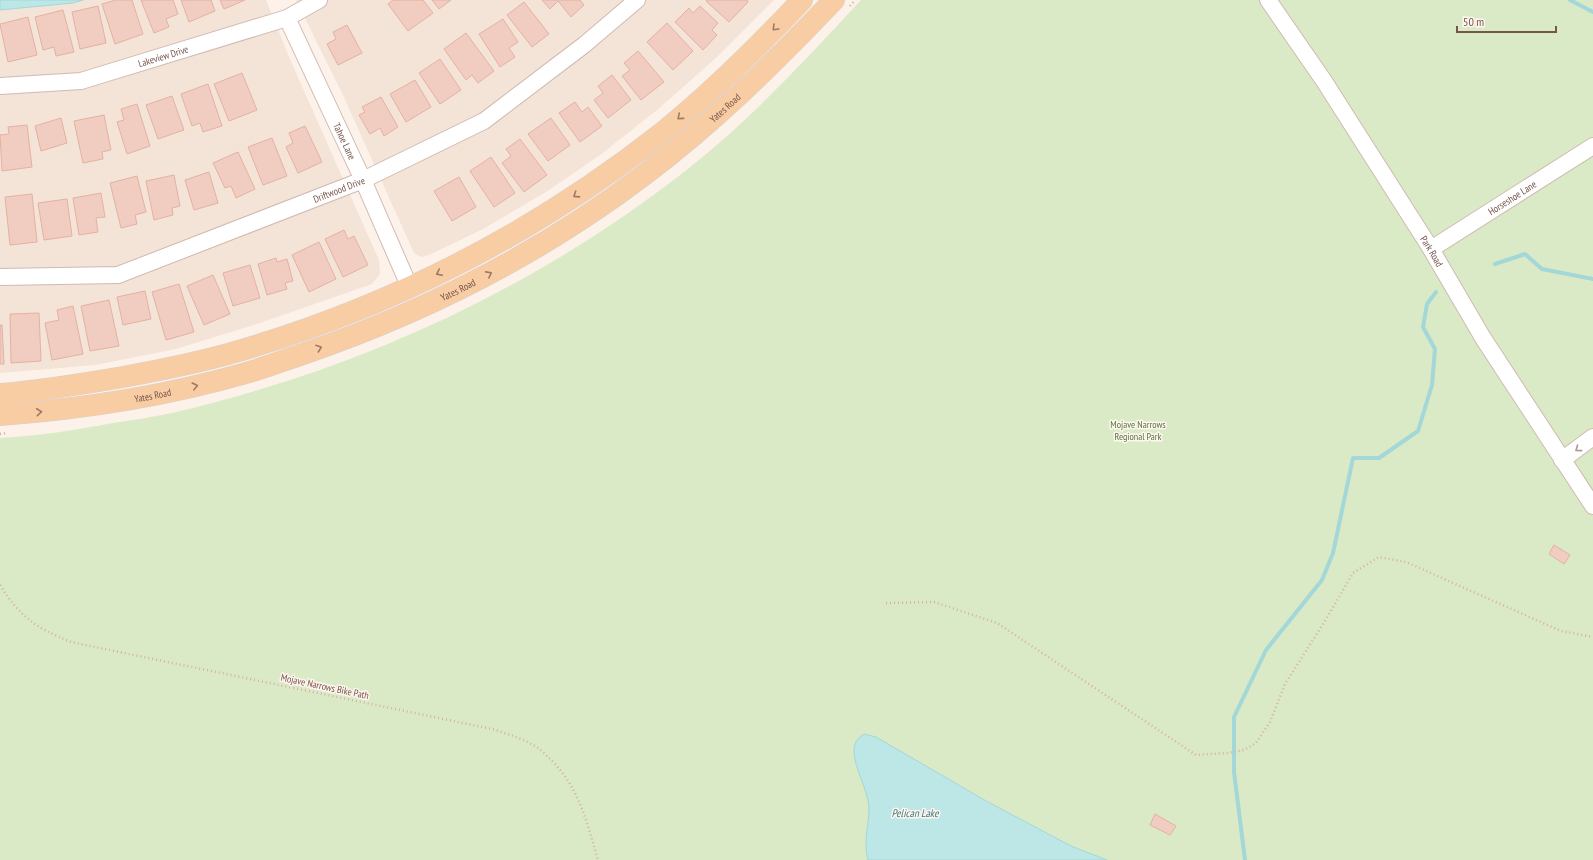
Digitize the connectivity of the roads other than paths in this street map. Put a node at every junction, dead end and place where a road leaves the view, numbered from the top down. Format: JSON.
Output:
{"nodes":[{"id":1,"x":319,"y":0,"type":"edge"},
{"id":2,"x":637,"y":0,"type":"edge"},
{"id":3,"x":802,"y":0,"type":"edge"},
{"id":4,"x":834,"y":0,"type":"edge"},
{"id":5,"x":1268,"y":0,"type":"edge"},
{"id":6,"x":287,"y":18,"type":"junction"},
{"id":7,"x":0,"y":86,"type":"edge"},
{"id":8,"x":1593,"y":146,"type":"edge"},
{"id":9,"x":363,"y":180,"type":"junction"},
{"id":10,"x":1431,"y":249,"type":"junction"},
{"id":11,"x":0,"y":278,"type":"edge"},
{"id":12,"x":410,"y":288,"type":"junction"},
{"id":13,"x":0,"y":394,"type":"edge"},
{"id":14,"x":0,"y":415,"type":"edge"},
{"id":15,"x":1593,"y":437,"type":"edge"},
{"id":16,"x":1562,"y":460,"type":"junction"},
{"id":17,"x":1593,"y":506,"type":"edge"}],
"edges":[{"from":1,"to":6,"type":"street","name":"Lakeview Drive"},
{"from":2,"to":9,"type":"street","name":"Driftwood Drive"},
{"from":3,"to":12,"type":"main road","one_way":true},
{"from":14,"to":4,"type":"main road","name":"Yates Road","one_way":true},
{"from":5,"to":10,"type":"street","name":"Park Road"},
{"from":6,"to":7,"type":"street","name":"Lakeview Drive"},
{"from":6,"to":9,"type":"street","name":"Tahoe Lane"},
{"from":8,"to":10,"type":"street","name":"Horseshoe Lane"},
{"from":9,"to":11,"type":"street","name":"Driftwood Drive"},
{"from":9,"to":12,"type":"street","name":"Tahoe Lane"},
{"from":10,"to":16,"type":"street","name":"Park Road"},
{"from":12,"to":13,"type":"main road"},
{"from":15,"to":16,"type":"street","one_way":true},
{"from":16,"to":17,"type":"street","name":"Park Road"}]}
